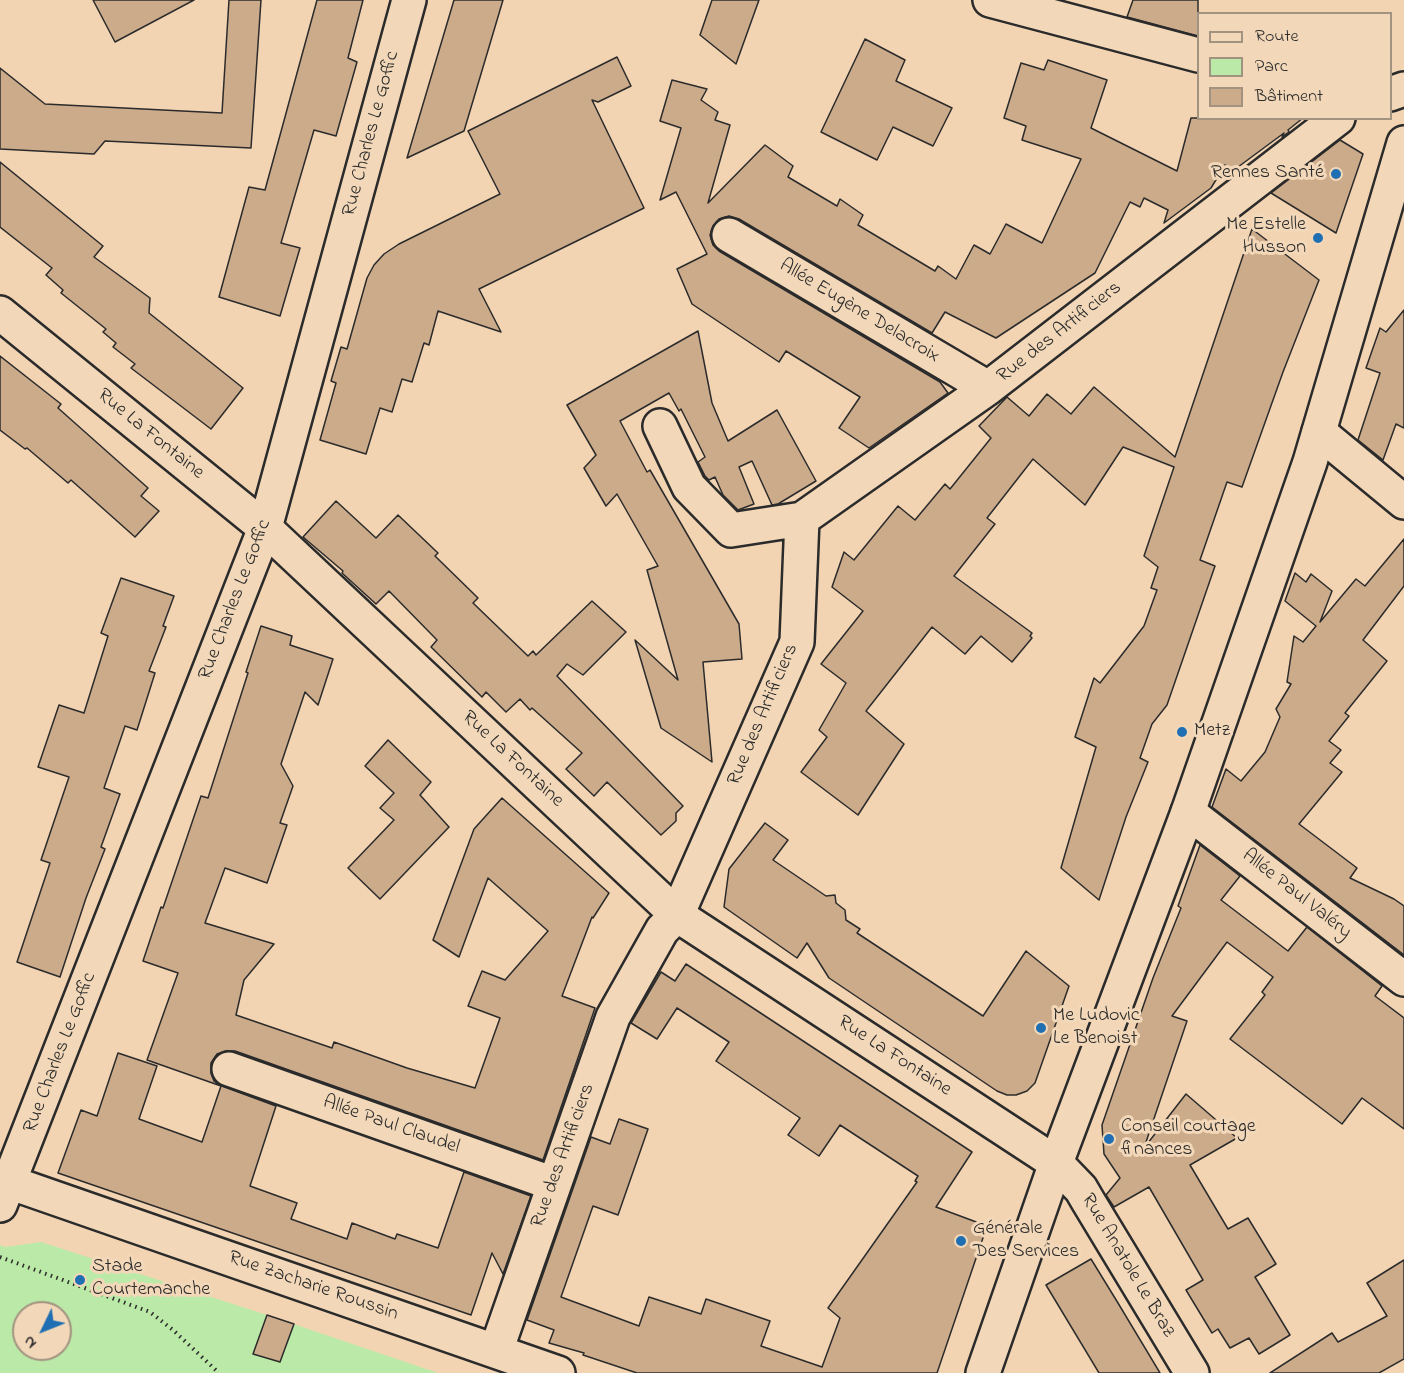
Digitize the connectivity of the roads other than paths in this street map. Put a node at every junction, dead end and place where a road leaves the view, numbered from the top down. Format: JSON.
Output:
{"nodes":[{"id":1,"x":409,"y":0,"type":"edge"},
{"id":2,"x":990,"y":0,"type":"edge"},
{"id":3,"x":1197,"y":55,"type":"edge"},
{"id":4,"x":1335,"y":120,"type":"edge"},
{"id":5,"x":1404,"y":143,"type":"edge"},
{"id":6,"x":729,"y":235,"type":"dead end"},
{"id":7,"x":0,"y":313,"type":"edge"},
{"id":8,"x":988,"y":388,"type":"junction"},
{"id":9,"x":660,"y":426,"type":"dead end"},
{"id":10,"x":1319,"y":432,"type":"junction"},
{"id":11,"x":1404,"y":502,"type":"edge"},
{"id":12,"x":802,"y":519,"type":"junction"},
{"id":13,"x":265,"y":528,"type":"junction"},
{"id":14,"x":1188,"y":812,"type":"junction"},
{"id":15,"x":677,"y":915,"type":"junction"},
{"id":16,"x":1404,"y":979,"type":"edge"},
{"id":17,"x":229,"y":1069,"type":"dead end"},
{"id":18,"x":1056,"y":1163,"type":"junction"},
{"id":19,"x":554,"y":1184,"type":"junction"},
{"id":20,"x":3,"y":1189,"type":"edge"},
{"id":21,"x":496,"y":1351,"type":"junction"},
{"id":22,"x":558,"y":1373,"type":"edge"},
{"id":23,"x":983,"y":1373,"type":"edge"},
{"id":24,"x":1192,"y":1373,"type":"edge"}],
"edges":[{"from":1,"to":13,"type":"street","name":"Rue Charles Le Goffic"},
{"from":2,"to":3,"type":"street"},
{"from":4,"to":8,"type":"street","name":"Rue des Artificiers"},
{"from":5,"to":10,"type":"street"},
{"from":6,"to":8,"type":"street","name":"Allée Eugène Delacroix"},
{"from":7,"to":13,"type":"street","name":"Rue La Fontaine"},
{"from":8,"to":12,"type":"street","name":"Rue des Artificiers"},
{"from":9,"to":12,"type":"street"},
{"from":10,"to":11,"type":"street"},
{"from":10,"to":14,"type":"street"},
{"from":12,"to":15,"type":"street","name":"Rue des Artificiers"},
{"from":13,"to":15,"type":"street","name":"Rue La Fontaine"},
{"from":13,"to":20,"type":"street","name":"Rue Charles Le Goffic"},
{"from":14,"to":16,"type":"street","name":"Allée Paul Valéry"},
{"from":14,"to":18,"type":"street"},
{"from":15,"to":18,"type":"street","name":"Rue La Fontaine"},
{"from":15,"to":19,"type":"street","name":"Rue des Artificiers"},
{"from":17,"to":19,"type":"street","name":"Allée Paul Claudel"},
{"from":18,"to":23,"type":"street"},
{"from":18,"to":24,"type":"street","name":"Rue Anatole Le Braz"},
{"from":19,"to":21,"type":"street","name":"Rue des Artificiers"},
{"from":20,"to":21,"type":"street","name":"Rue Zacharie Roussin"},
{"from":21,"to":22,"type":"street","name":"Rue Zacharie Roussin"}]}
